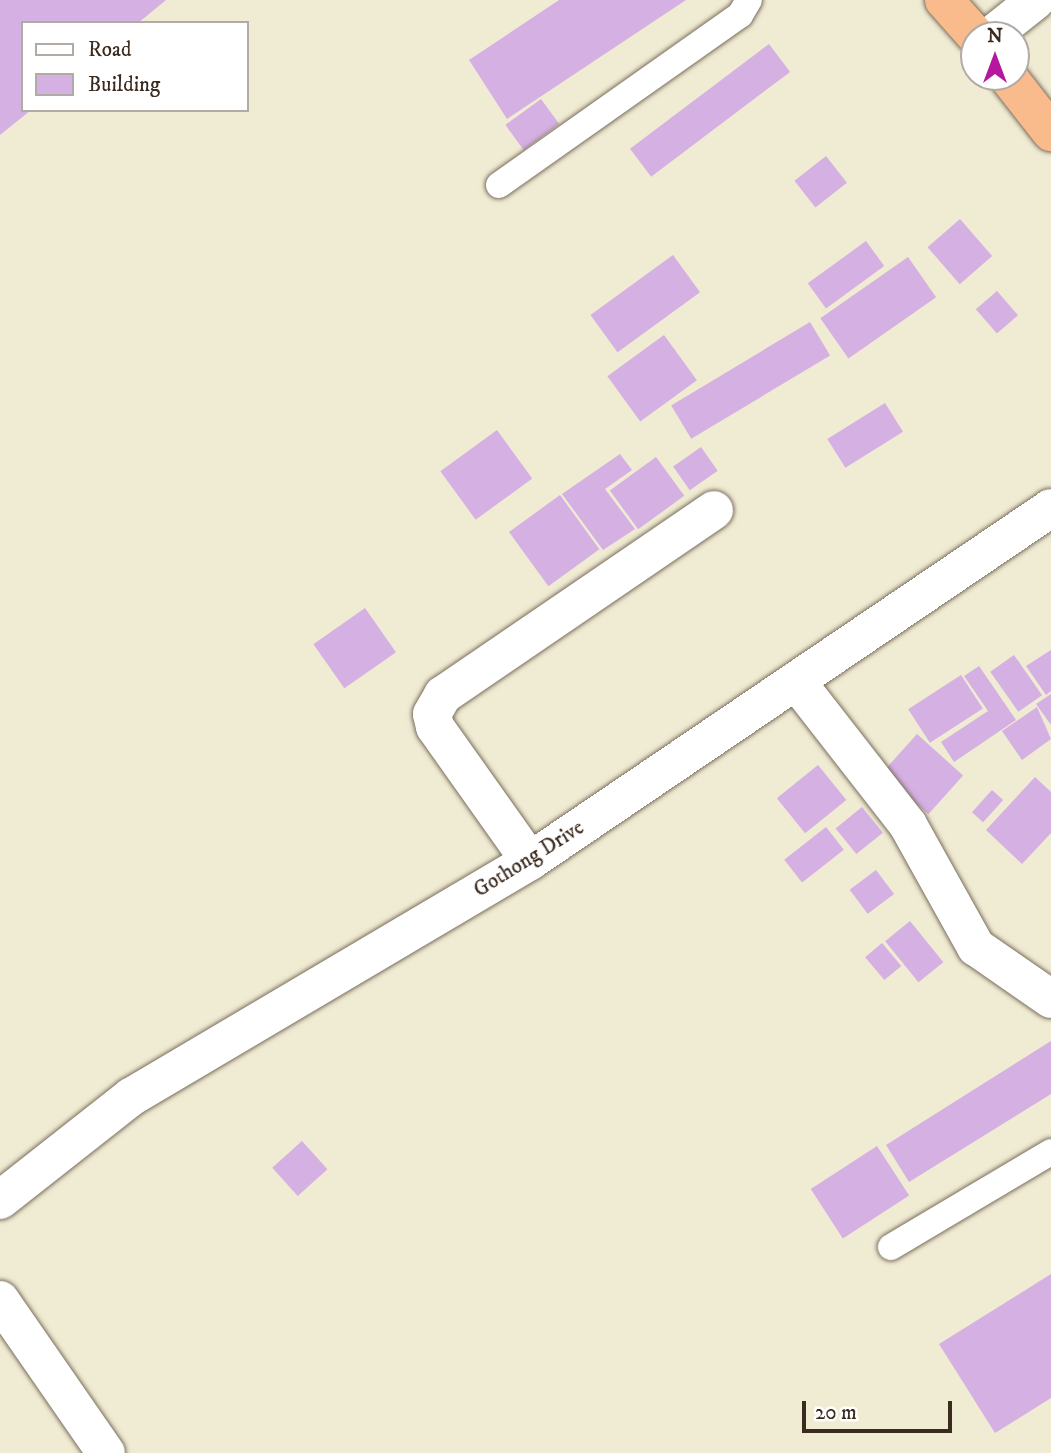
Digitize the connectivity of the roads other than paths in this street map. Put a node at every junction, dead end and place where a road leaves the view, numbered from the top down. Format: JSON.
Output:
{"nodes":[{"id":1,"x":749,"y":0,"type":"edge"},
{"id":2,"x":944,"y":0,"type":"edge"},
{"id":3,"x":1036,"y":0,"type":"edge"},
{"id":4,"x":963,"y":21,"type":"edge"},
{"id":5,"x":1010,"y":21,"type":"edge"},
{"id":6,"x":1019,"y":91,"type":"edge"},
{"id":7,"x":1051,"y":132,"type":"edge"},
{"id":8,"x":499,"y":186,"type":"dead end"},
{"id":9,"x":1051,"y":508,"type":"edge"},
{"id":10,"x":714,"y":510,"type":"dead end"},
{"id":11,"x":796,"y":681,"type":"junction"},
{"id":12,"x":530,"y":861,"type":"junction"},
{"id":13,"x":1051,"y":999,"type":"edge"},
{"id":14,"x":1051,"y":1152,"type":"edge"},
{"id":15,"x":0,"y":1200,"type":"edge"},
{"id":16,"x":891,"y":1247,"type":"dead end"},
{"id":17,"x":0,"y":1300,"type":"edge"},
{"id":18,"x":106,"y":1453,"type":"edge"}],
"edges":[{"from":1,"to":8,"type":"lane"},
{"from":2,"to":4,"type":"highway"},
{"from":3,"to":5,"type":"street"},
{"from":6,"to":7,"type":"highway"},
{"from":9,"to":11,"type":"street","name":"Gothong Drive"},
{"from":10,"to":12,"type":"street"},
{"from":11,"to":12,"type":"street","name":"Gothong Drive"},
{"from":11,"to":13,"type":"street"},
{"from":12,"to":15,"type":"street","name":"Gothong Drive"},
{"from":14,"to":16,"type":"lane"},
{"from":17,"to":18,"type":"street"}]}
